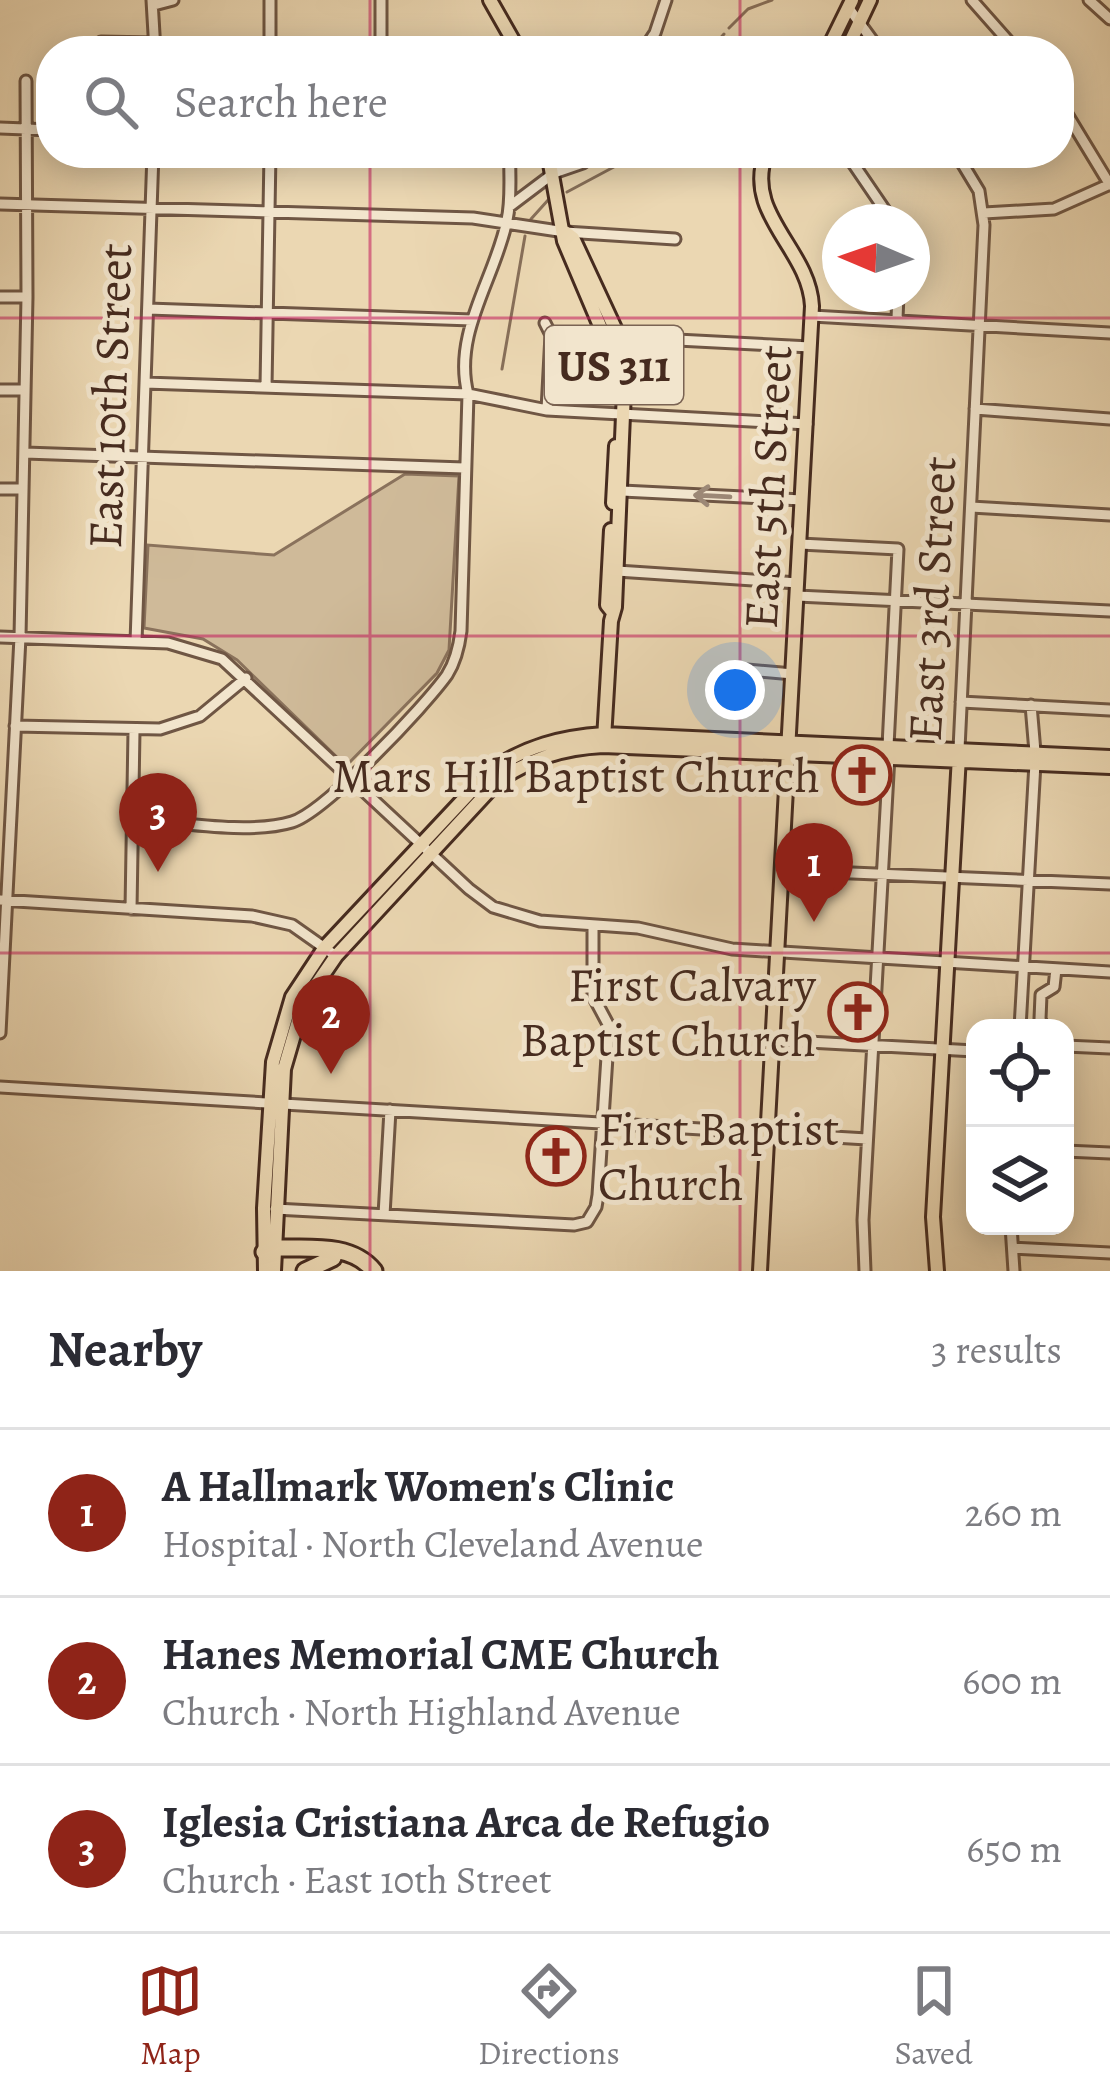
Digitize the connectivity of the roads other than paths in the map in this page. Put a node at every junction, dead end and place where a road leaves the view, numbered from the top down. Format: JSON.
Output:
{"nodes":[{"id":1,"x":173,"y":0,"type":"edge"},
{"id":2,"x":270,"y":0,"type":"edge"},
{"id":3,"x":381,"y":0,"type":"edge"},
{"id":4,"x":490,"y":0,"type":"edge"},
{"id":5,"x":666,"y":0,"type":"edge"},
{"id":6,"x":871,"y":0,"type":"edge"},
{"id":7,"x":1089,"y":0,"type":"edge"},
{"id":8,"x":153,"y":3,"type":"edge"},
{"id":9,"x":979,"y":3,"type":"edge"},
{"id":10,"x":850,"y":4,"type":"edge"},
{"id":11,"x":1110,"y":19,"type":"edge"},
{"id":12,"x":860,"y":23,"type":"junction"},
{"id":13,"x":154,"y":36,"type":"edge"},
{"id":14,"x":270,"y":36,"type":"edge"},
{"id":15,"x":381,"y":36,"type":"edge"},
{"id":16,"x":510,"y":36,"type":"edge"},
{"id":17,"x":654,"y":36,"type":"edge"},
{"id":18,"x":834,"y":36,"type":"edge"},
{"id":19,"x":854,"y":36,"type":"edge"},
{"id":20,"x":869,"y":36,"type":"edge"},
{"id":21,"x":1005,"y":36,"type":"edge"},
{"id":22,"x":26,"y":81,"type":"dead end"},
{"id":23,"x":1074,"y":126,"type":"edge"},
{"id":24,"x":0,"y":128,"type":"edge"},
{"id":25,"x":28,"y":129,"type":"junction"},
{"id":26,"x":36,"y":129,"type":"edge"},
{"id":27,"x":153,"y":168,"type":"edge"},
{"id":28,"x":270,"y":168,"type":"edge"},
{"id":29,"x":510,"y":168,"type":"edge"},
{"id":30,"x":552,"y":168,"type":"edge"},
{"id":31,"x":568,"y":168,"type":"edge"},
{"id":32,"x":762,"y":168,"type":"edge"},
{"id":33,"x":856,"y":168,"type":"edge"},
{"id":34,"x":967,"y":168,"type":"edge"},
{"id":35,"x":554,"y":173,"type":"junction"},
{"id":36,"x":1110,"y":185,"type":"edge"},
{"id":37,"x":0,"y":204,"type":"edge"},
{"id":38,"x":881,"y":204,"type":"edge"},
{"id":39,"x":28,"y":205,"type":"junction"},
{"id":40,"x":509,"y":207,"type":"junction"},
{"id":41,"x":152,"y":208,"type":"junction"},
{"id":42,"x":269,"y":211,"type":"junction"},
{"id":43,"x":984,"y":213,"type":"junction"},
{"id":44,"x":507,"y":224,"type":"junction"},
{"id":45,"x":566,"y":232,"type":"junction"},
{"id":46,"x":675,"y":239,"type":"dead end"},
{"id":47,"x":0,"y":297,"type":"edge"},
{"id":48,"x":27,"y":297,"type":"junction"},
{"id":49,"x":587,"y":297,"type":"junction"},
{"id":50,"x":148,"y":309,"type":"junction"},
{"id":51,"x":897,"y":312,"type":"edge"},
{"id":52,"x":266,"y":313,"type":"junction"},
{"id":53,"x":812,"y":316,"type":"junction"},
{"id":54,"x":472,"y":320,"type":"junction"},
{"id":55,"x":897,"y":320,"type":"junction"},
{"id":56,"x":544,"y":322,"type":"dead end"},
{"id":57,"x":979,"y":324,"type":"junction"},
{"id":58,"x":1110,"y":333,"type":"edge"},
{"id":59,"x":619,"y":337,"type":"junction"},
{"id":60,"x":810,"y":347,"type":"junction"},
{"id":61,"x":146,"y":383,"type":"junction"},
{"id":62,"x":266,"y":387,"type":"junction"},
{"id":63,"x":0,"y":389,"type":"edge"},
{"id":64,"x":25,"y":390,"type":"junction"},
{"id":65,"x":468,"y":394,"type":"junction"},
{"id":66,"x":547,"y":410,"type":"junction"},
{"id":67,"x":975,"y":410,"type":"junction"},
{"id":68,"x":621,"y":413,"type":"junction"},
{"id":69,"x":1110,"y":419,"type":"edge"},
{"id":70,"x":807,"y":424,"type":"junction"},
{"id":71,"x":25,"y":453,"type":"junction"},
{"id":72,"x":143,"y":457,"type":"junction"},
{"id":73,"x":464,"y":468,"type":"junction"},
{"id":74,"x":0,"y":489,"type":"edge"},
{"id":75,"x":23,"y":489,"type":"junction"},
{"id":76,"x":622,"y":491,"type":"junction"},
{"id":77,"x":802,"y":500,"type":"junction"},
{"id":78,"x":970,"y":507,"type":"junction"},
{"id":79,"x":1110,"y":515,"type":"edge"},
{"id":80,"x":800,"y":544,"type":"junction"},
{"id":81,"x":617,"y":571,"type":"junction"},
{"id":82,"x":798,"y":589,"type":"junction"},
{"id":83,"x":895,"y":600,"type":"junction"},
{"id":84,"x":966,"y":604,"type":"junction"},
{"id":85,"x":612,"y":610,"type":"junction"},
{"id":86,"x":1110,"y":610,"type":"edge"},
{"id":87,"x":20,"y":637,"type":"junction"},
{"id":88,"x":0,"y":638,"type":"edge"},
{"id":89,"x":136,"y":642,"type":"junction"},
{"id":90,"x":747,"y":670,"type":"dead end"},
{"id":91,"x":793,"y":674,"type":"junction"},
{"id":92,"x":246,"y":678,"type":"junction"},
{"id":93,"x":961,"y":702,"type":"junction"},
{"id":94,"x":1030,"y":705,"type":"junction"},
{"id":95,"x":1110,"y":710,"type":"edge"},
{"id":96,"x":15,"y":726,"type":"junction"},
{"id":97,"x":134,"y":730,"type":"junction"},
{"id":98,"x":603,"y":740,"type":"junction"},
{"id":99,"x":788,"y":746,"type":"junction"},
{"id":100,"x":889,"y":751,"type":"junction"},
{"id":101,"x":959,"y":754,"type":"junction"},
{"id":102,"x":1110,"y":757,"type":"edge"},
{"id":103,"x":1035,"y":758,"type":"junction"},
{"id":104,"x":1110,"y":767,"type":"edge"},
{"id":105,"x":348,"y":778,"type":"junction"},
{"id":106,"x":133,"y":819,"type":"junction"},
{"id":107,"x":425,"y":849,"type":"junction"},
{"id":108,"x":781,"y":870,"type":"junction"},
{"id":109,"x":882,"y":874,"type":"junction"},
{"id":110,"x":953,"y":877,"type":"junction"},
{"id":111,"x":1029,"y":879,"type":"junction"},
{"id":112,"x":1110,"y":884,"type":"edge"},
{"id":113,"x":4,"y":901,"type":"edge"},
{"id":114,"x":131,"y":909,"type":"junction"},
{"id":115,"x":593,"y":925,"type":"junction"},
{"id":116,"x":331,"y":951,"type":"junction"},
{"id":117,"x":776,"y":953,"type":"junction"},
{"id":118,"x":879,"y":959,"type":"junction"},
{"id":119,"x":949,"y":963,"type":"junction"},
{"id":120,"x":1023,"y":968,"type":"junction"},
{"id":121,"x":1055,"y":969,"type":"junction"},
{"id":122,"x":1110,"y":972,"type":"edge"},
{"id":123,"x":1,"y":1009,"type":"edge"},
{"id":124,"x":1020,"y":1019,"type":"edge"},
{"id":125,"x":1040,"y":1019,"type":"edge"},
{"id":126,"x":0,"y":1034,"type":"edge"},
{"id":127,"x":771,"y":1040,"type":"junction"},
{"id":128,"x":874,"y":1046,"type":"junction"},
{"id":129,"x":1074,"y":1046,"type":"edge"},
{"id":130,"x":1110,"y":1048,"type":"edge"},
{"id":131,"x":944,"y":1049,"type":"junction"},
{"id":132,"x":966,"y":1050,"type":"edge"},
{"id":133,"x":0,"y":1088,"type":"edge"},
{"id":134,"x":275,"y":1104,"type":"junction"},
{"id":135,"x":390,"y":1110,"type":"junction"},
{"id":136,"x":604,"y":1122,"type":"junction"},
{"id":137,"x":766,"y":1132,"type":"junction"},
{"id":138,"x":867,"y":1138,"type":"junction"},
{"id":139,"x":1074,"y":1152,"type":"edge"},
{"id":140,"x":1110,"y":1154,"type":"edge"},
{"id":141,"x":269,"y":1209,"type":"junction"},
{"id":142,"x":384,"y":1215,"type":"junction"},
{"id":143,"x":1011,"y":1235,"type":"edge"},
{"id":144,"x":1012,"y":1248,"type":"junction"},
{"id":145,"x":1110,"y":1253,"type":"edge"},
{"id":146,"x":333,"y":1258,"type":"junction"},
{"id":147,"x":270,"y":1260,"type":"edge"},
{"id":148,"x":305,"y":1271,"type":"edge"},
{"id":149,"x":363,"y":1271,"type":"edge"},
{"id":150,"x":374,"y":1271,"type":"edge"},
{"id":151,"x":760,"y":1271,"type":"edge"},
{"id":152,"x":865,"y":1271,"type":"edge"},
{"id":153,"x":937,"y":1271,"type":"edge"},
{"id":154,"x":1014,"y":1271,"type":"edge"}],
"edges":[{"from":1,"to":8,"type":"street"},
{"from":2,"to":14,"type":"street"},
{"from":3,"to":15,"type":"street"},
{"from":4,"to":16,"type":"main road"},
{"from":5,"to":17,"type":"street"},
{"from":6,"to":12,"type":"main road"},
{"from":7,"to":11,"type":"street"},
{"from":8,"to":13,"type":"street"},
{"from":9,"to":21,"type":"street"},
{"from":10,"to":12,"type":"street"},
{"from":10,"to":18,"type":"main road"},
{"from":12,"to":19,"type":"main road"},
{"from":12,"to":20,"type":"street"},
{"from":22,"to":25,"type":"street"},
{"from":23,"to":36,"type":"street"},
{"from":24,"to":25,"type":"street"},
{"from":25,"to":26,"type":"street"},
{"from":25,"to":39,"type":"street"},
{"from":27,"to":41,"type":"street","name":"East 10th Street"},
{"from":28,"to":42,"type":"street"},
{"from":29,"to":40,"type":"street"},
{"from":30,"to":35,"type":"main road","number":"US 311"},
{"from":31,"to":35,"type":"street"},
{"from":32,"to":53,"type":"main road","name":"East 5th Street"},
{"from":33,"to":38,"type":"street"},
{"from":34,"to":43,"type":"street","name":"East 3rd Street"},
{"from":35,"to":40,"type":"street"},
{"from":35,"to":45,"type":"main road","number":"US 311"},
{"from":36,"to":43,"type":"street"},
{"from":37,"to":39,"type":"street"},
{"from":39,"to":41,"type":"street"},
{"from":39,"to":48,"type":"street"},
{"from":40,"to":44,"type":"street"},
{"from":41,"to":42,"type":"street"},
{"from":41,"to":50,"type":"street","name":"East 10th Street"},
{"from":42,"to":44,"type":"street"},
{"from":42,"to":52,"type":"street"},
{"from":43,"to":57,"type":"street","name":"East 3rd Street"},
{"from":44,"to":45,"type":"street"},
{"from":44,"to":54,"type":"street"},
{"from":45,"to":46,"type":"street"},
{"from":45,"to":49,"type":"main road","number":"US 311"},
{"from":45,"to":59,"type":"main road","number":"US 311"},
{"from":47,"to":48,"type":"street"},
{"from":48,"to":64,"type":"street"},
{"from":49,"to":59,"type":"main road"},
{"from":49,"to":68,"type":"main road","number":"US 311"},
{"from":50,"to":52,"type":"street"},
{"from":50,"to":61,"type":"street","name":"East 10th Street"},
{"from":51,"to":55,"type":"street"},
{"from":52,"to":54,"type":"street"},
{"from":52,"to":62,"type":"street"},
{"from":53,"to":55,"type":"street"},
{"from":53,"to":60,"type":"main road","name":"East 5th Street"},
{"from":54,"to":65,"type":"street"},
{"from":55,"to":57,"type":"street"},
{"from":56,"to":66,"type":"street"},
{"from":57,"to":58,"type":"street"},
{"from":57,"to":67,"type":"street","name":"East 3rd Street"},
{"from":59,"to":60,"type":"street"},
{"from":59,"to":68,"type":"main road","number":"US 311"},
{"from":60,"to":70,"type":"main road","name":"East 5th Street"},
{"from":61,"to":62,"type":"street"},
{"from":61,"to":72,"type":"street","name":"East 10th Street"},
{"from":62,"to":65,"type":"street"},
{"from":63,"to":64,"type":"street"},
{"from":64,"to":71,"type":"street"},
{"from":65,"to":66,"type":"street"},
{"from":65,"to":73,"type":"street"},
{"from":66,"to":68,"type":"street"},
{"from":67,"to":69,"type":"street"},
{"from":67,"to":78,"type":"street","name":"East 3rd Street"},
{"from":68,"to":70,"type":"street"},
{"from":68,"to":76,"type":"main road","number":"US 311"},
{"from":68,"to":85,"type":"main road","number":"US 311"},
{"from":70,"to":77,"type":"main road","name":"East 5th Street"},
{"from":71,"to":72,"type":"street"},
{"from":71,"to":75,"type":"street"},
{"from":72,"to":73,"type":"street"},
{"from":72,"to":89,"type":"street","name":"East 10th Street"},
{"from":73,"to":105,"type":"street"},
{"from":74,"to":75,"type":"street"},
{"from":75,"to":87,"type":"street"},
{"from":77,"to":76,"type":"street","one_way":true},
{"from":76,"to":81,"type":"main road","number":"US 311"},
{"from":77,"to":80,"type":"main road","name":"East 5th Street"},
{"from":78,"to":79,"type":"street"},
{"from":78,"to":84,"type":"street","name":"East 3rd Street"},
{"from":80,"to":82,"type":"main road","name":"East 5th Street"},
{"from":80,"to":83,"type":"street"},
{"from":81,"to":82,"type":"street"},
{"from":81,"to":85,"type":"main road","number":"US 311"},
{"from":82,"to":83,"type":"street"},
{"from":82,"to":91,"type":"main road","name":"East 5th Street"},
{"from":83,"to":84,"type":"street"},
{"from":83,"to":100,"type":"street"},
{"from":84,"to":86,"type":"street"},
{"from":84,"to":93,"type":"street","name":"East 3rd Street"},
{"from":85,"to":98,"type":"main road","number":"US 311"},
{"from":87,"to":88,"type":"street"},
{"from":87,"to":89,"type":"street"},
{"from":87,"to":96,"type":"street"},
{"from":89,"to":92,"type":"street"},
{"from":90,"to":91,"type":"street"},
{"from":91,"to":99,"type":"main road","name":"East 5th Street"},
{"from":92,"to":97,"type":"street"},
{"from":92,"to":105,"type":"street"},
{"from":93,"to":94,"type":"street"},
{"from":93,"to":101,"type":"street","name":"East 3rd Street"},
{"from":94,"to":95,"type":"street"},
{"from":94,"to":103,"type":"street"},
{"from":96,"to":97,"type":"street"},
{"from":96,"to":113,"type":"street"},
{"from":97,"to":106,"type":"street"},
{"from":98,"to":99,"type":"main road"},
{"from":98,"to":107,"type":"main road"},
{"from":99,"to":100,"type":"main road"},
{"from":99,"to":108,"type":"main road","name":"East 5th Street"},
{"from":100,"to":101,"type":"main road"},
{"from":100,"to":109,"type":"street"},
{"from":101,"to":103,"type":"main road"},
{"from":101,"to":110,"type":"main road","name":"East 3rd Street"},
{"from":102,"to":103,"type":"main road"},
{"from":103,"to":104,"type":"main road"},
{"from":103,"to":111,"type":"street"},
{"from":105,"to":106,"type":"street"},
{"from":105,"to":107,"type":"street"},
{"from":106,"to":114,"type":"street"},
{"from":107,"to":115,"type":"street"},
{"from":107,"to":116,"type":"main road"},
{"from":108,"to":109,"type":"street"},
{"from":108,"to":117,"type":"main road","name":"East 5th Street"},
{"from":109,"to":110,"type":"street"},
{"from":109,"to":118,"type":"street"},
{"from":110,"to":111,"type":"street"},
{"from":110,"to":119,"type":"main road","name":"East 3rd Street"},
{"from":111,"to":112,"type":"street"},
{"from":111,"to":120,"type":"street"},
{"from":113,"to":114,"type":"street"},
{"from":113,"to":123,"type":"street"},
{"from":114,"to":116,"type":"street"},
{"from":115,"to":117,"type":"street"},
{"from":115,"to":136,"type":"street"},
{"from":116,"to":134,"type":"main road"},
{"from":117,"to":118,"type":"street"},
{"from":117,"to":127,"type":"main road","name":"East 5th Street"},
{"from":118,"to":119,"type":"street"},
{"from":118,"to":128,"type":"street"},
{"from":119,"to":120,"type":"street"},
{"from":119,"to":131,"type":"main road","name":"East 3rd Street"},
{"from":120,"to":121,"type":"street"},
{"from":120,"to":124,"type":"street"},
{"from":121,"to":122,"type":"street"},
{"from":121,"to":125,"type":"street"},
{"from":123,"to":126,"type":"street"},
{"from":127,"to":128,"type":"street"},
{"from":127,"to":137,"type":"main road","name":"East 5th Street"},
{"from":128,"to":131,"type":"street"},
{"from":128,"to":138,"type":"street"},
{"from":129,"to":130,"type":"street"},
{"from":131,"to":132,"type":"street"},
{"from":131,"to":153,"type":"main road","name":"East 3rd Street"},
{"from":133,"to":134,"type":"street"},
{"from":134,"to":135,"type":"street"},
{"from":134,"to":141,"type":"main road"},
{"from":135,"to":136,"type":"street"},
{"from":135,"to":142,"type":"street"},
{"from":136,"to":137,"type":"street"},
{"from":136,"to":142,"type":"street"},
{"from":137,"to":138,"type":"street"},
{"from":137,"to":151,"type":"main road","name":"East 5th Street"},
{"from":138,"to":152,"type":"street"},
{"from":139,"to":140,"type":"street"},
{"from":141,"to":142,"type":"street"},
{"from":141,"to":147,"type":"main road"},
{"from":143,"to":144,"type":"street"},
{"from":144,"to":145,"type":"street"},
{"from":144,"to":154,"type":"street"},
{"from":146,"to":147,"type":"highway"},
{"from":146,"to":148,"type":"highway"},
{"from":146,"to":149,"type":"highway"},
{"from":147,"to":150,"type":"highway"}]}
